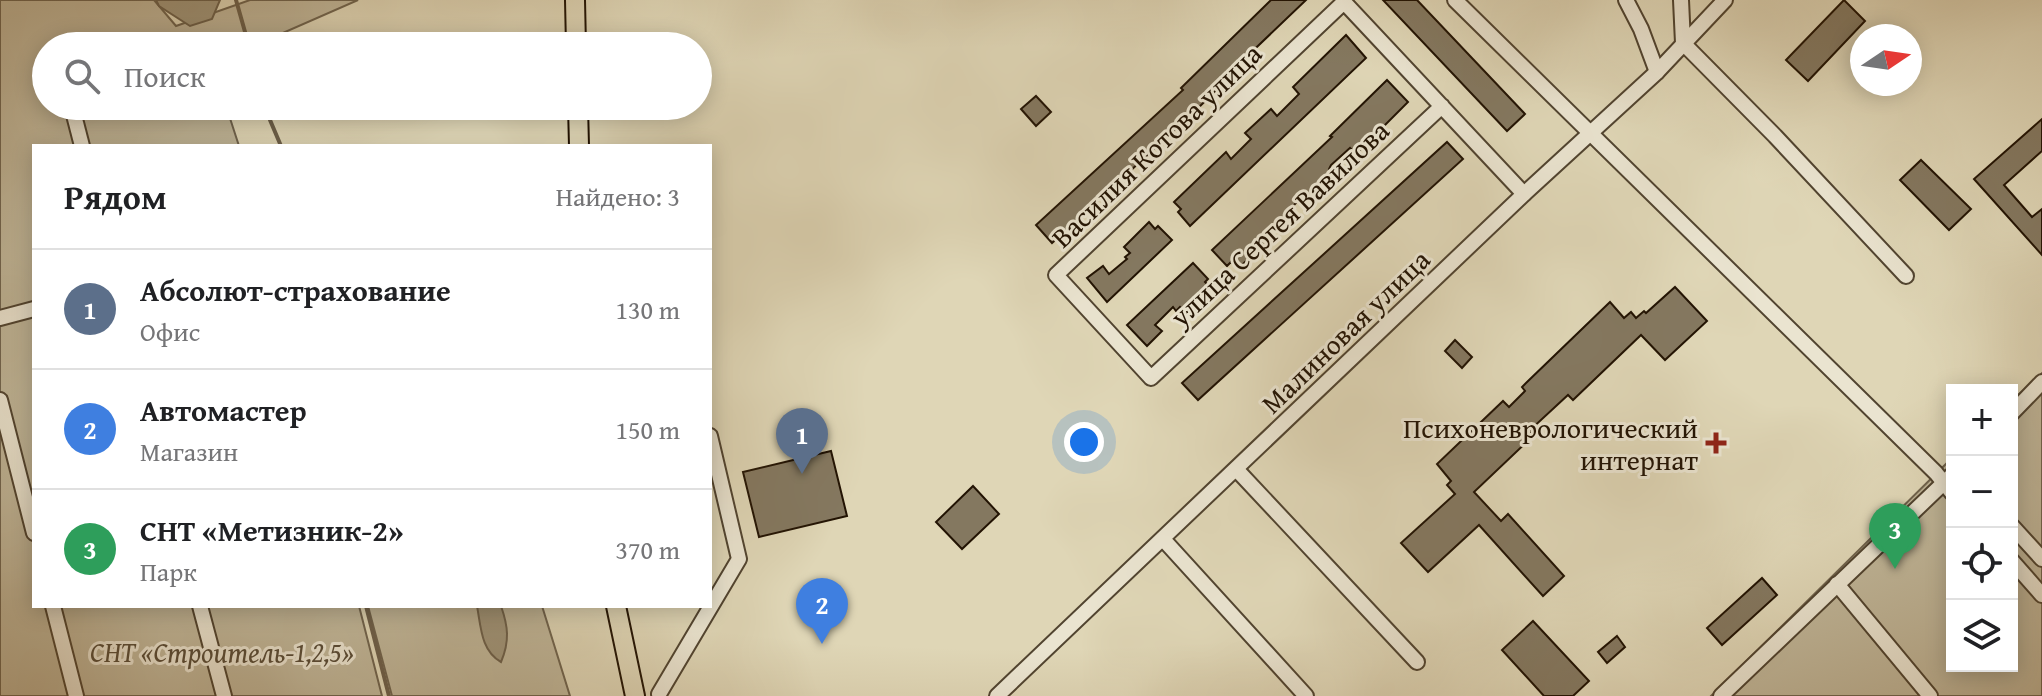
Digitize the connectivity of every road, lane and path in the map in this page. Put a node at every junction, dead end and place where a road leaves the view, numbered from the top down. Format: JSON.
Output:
{"nodes":[{"id":1,"x":575,"y":0,"type":"edge"},
{"id":2,"x":1455,"y":0,"type":"edge"},
{"id":3,"x":1626,"y":0,"type":"edge"},
{"id":4,"x":1681,"y":0,"type":"edge"},
{"id":5,"x":1725,"y":0,"type":"edge"},
{"id":6,"x":576,"y":32,"type":"edge"},
{"id":7,"x":1683,"y":43,"type":"junction"},
{"id":8,"x":1657,"y":72,"type":"junction"},
{"id":9,"x":1442,"y":106,"type":"junction"},
{"id":10,"x":75,"y":120,"type":"edge"},
{"id":11,"x":578,"y":120,"type":"edge"},
{"id":12,"x":1591,"y":133,"type":"junction"},
{"id":13,"x":81,"y":144,"type":"edge"},
{"id":14,"x":579,"y":144,"type":"edge"},
{"id":15,"x":1524,"y":194,"type":"junction"},
{"id":16,"x":1906,"y":276,"type":"dead end"},
{"id":17,"x":32,"y":310,"type":"edge"},
{"id":18,"x":0,"y":318,"type":"edge"},
{"id":19,"x":1151,"y":378,"type":"joint"},
{"id":20,"x":2042,"y":382,"type":"edge"},
{"id":21,"x":0,"y":400,"type":"edge"},
{"id":22,"x":2018,"y":407,"type":"edge"},
{"id":23,"x":712,"y":444,"type":"edge"},
{"id":24,"x":1237,"y":470,"type":"junction"},
{"id":25,"x":1946,"y":479,"type":"edge"},
{"id":26,"x":1946,"y":481,"type":"edge"},
{"id":27,"x":32,"y":525,"type":"edge"},
{"id":28,"x":2014,"y":528,"type":"edge"},
{"id":29,"x":1163,"y":539,"type":"junction"},
{"id":30,"x":2042,"y":559,"type":"edge"},
{"id":31,"x":2018,"y":568,"type":"edge"},
{"id":32,"x":1837,"y":584,"type":"junction"},
{"id":33,"x":2042,"y":595,"type":"edge"},
{"id":34,"x":712,"y":604,"type":"edge"},
{"id":35,"x":54,"y":608,"type":"edge"},
{"id":36,"x":201,"y":608,"type":"edge"},
{"id":37,"x":616,"y":608,"type":"edge"},
{"id":38,"x":710,"y":608,"type":"edge"},
{"id":39,"x":1417,"y":662,"type":"dead end"},
{"id":40,"x":658,"y":695,"type":"edge"},
{"id":41,"x":76,"y":696,"type":"edge"},
{"id":42,"x":224,"y":696,"type":"edge"},
{"id":43,"x":635,"y":696,"type":"edge"},
{"id":44,"x":997,"y":696,"type":"edge"},
{"id":45,"x":1306,"y":696,"type":"edge"},
{"id":46,"x":1721,"y":696,"type":"edge"},
{"id":47,"x":1930,"y":696,"type":"edge"}],
"edges":[{"from":1,"to":6,"type":"main road"},
{"from":2,"to":12,"type":"street"},
{"from":3,"to":8,"type":"street"},
{"from":4,"to":7,"type":"street"},
{"from":5,"to":7,"type":"street","name":"Малиновая улица"},
{"from":7,"to":8,"type":"street","name":"Малиновая улица"},
{"from":7,"to":16,"type":"street"},
{"from":8,"to":12,"type":"street","name":"Малиновая улица"},
{"from":9,"to":15,"type":"street","name":"Василия Котова улица"},
{"from":9,"to":19,"type":"street","name":"улица Сергея Вавилова"},
{"from":9,"to":19,"type":"street","name":"Василия Котова улица"},
{"from":10,"to":13,"type":"street"},
{"from":11,"to":14,"type":"main road"},
{"from":12,"to":15,"type":"street","name":"Малиновая улица"},
{"from":12,"to":25,"type":"street"},
{"from":15,"to":24,"type":"street","name":"Малиновая улица"},
{"from":17,"to":18,"type":"street"},
{"from":20,"to":22,"type":"street"},
{"from":21,"to":27,"type":"street"},
{"from":23,"to":34,"type":"street"},
{"from":24,"to":29,"type":"street","name":"Малиновая улица"},
{"from":24,"to":39,"type":"street"},
{"from":26,"to":32,"type":"street"},
{"from":28,"to":30,"type":"street"},
{"from":29,"to":44,"type":"street","name":"Малиновая улица"},
{"from":29,"to":45,"type":"street"},
{"from":31,"to":33,"type":"street"},
{"from":32,"to":46,"type":"street"},
{"from":32,"to":47,"type":"street"},
{"from":35,"to":41,"type":"street"},
{"from":36,"to":42,"type":"street"},
{"from":37,"to":43,"type":"main road"},
{"from":38,"to":40,"type":"street"}]}
